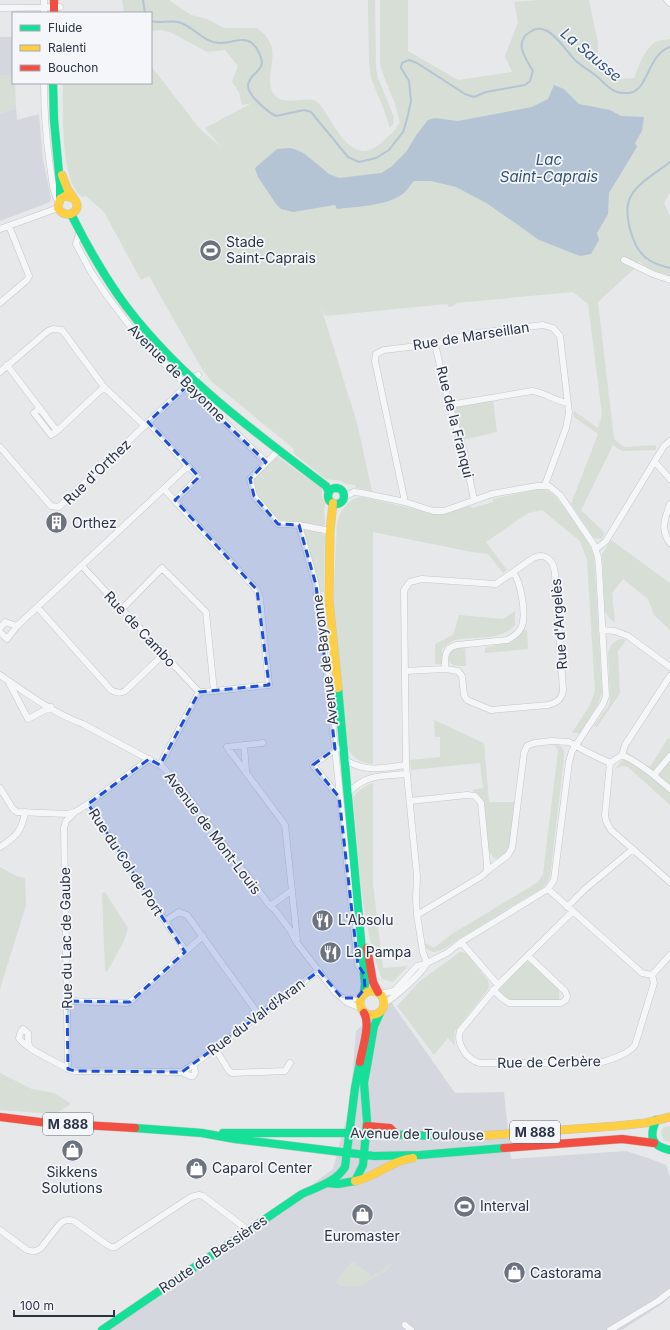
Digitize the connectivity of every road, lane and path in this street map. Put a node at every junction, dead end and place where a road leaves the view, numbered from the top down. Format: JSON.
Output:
{"nodes":[{"id":1,"x":667,"y":0,"type":"edge"},
{"id":2,"x":670,"y":3,"type":"edge"},
{"id":3,"x":44,"y":7,"type":"edge"},
{"id":4,"x":56,"y":7,"type":"edge"},
{"id":5,"x":0,"y":8,"type":"edge"},
{"id":6,"x":44,"y":84,"type":"edge"},
{"id":7,"x":53,"y":84,"type":"edge"},
{"id":8,"x":56,"y":153,"type":"junction"},
{"id":9,"x":73,"y":198,"type":"junction"},
{"id":10,"x":59,"y":203,"type":"junction"},
{"id":11,"x":71,"y":214,"type":"junction"},
{"id":12,"x":8,"y":226,"type":"junction"},
{"id":13,"x":0,"y":229,"type":"edge"},
{"id":14,"x":79,"y":234,"type":"junction"},
{"id":15,"x":624,"y":260,"type":"dead end"},
{"id":16,"x":670,"y":280,"type":"edge"},
{"id":17,"x":0,"y":303,"type":"edge"},
{"id":18,"x":435,"y":344,"type":"junction"},
{"id":19,"x":8,"y":365,"type":"junction"},
{"id":20,"x":0,"y":372,"type":"edge"},
{"id":21,"x":196,"y":377,"type":"junction"},
{"id":22,"x":188,"y":386,"type":"junction"},
{"id":23,"x":104,"y":387,"type":"junction"},
{"id":24,"x":568,"y":402,"type":"junction"},
{"id":25,"x":449,"y":405,"type":"junction"},
{"id":26,"x":147,"y":424,"type":"junction"},
{"id":27,"x":670,"y":441,"type":"edge"},
{"id":28,"x":0,"y":448,"type":"edge"},
{"id":29,"x":279,"y":450,"type":"junction"},
{"id":30,"x":266,"y":462,"type":"junction"},
{"id":31,"x":655,"y":462,"type":"junction"},
{"id":32,"x":188,"y":466,"type":"junction"},
{"id":33,"x":670,"y":479,"type":"edge"},
{"id":34,"x":545,"y":486,"type":"junction"},
{"id":35,"x":164,"y":489,"type":"junction"},
{"id":36,"x":329,"y":492,"type":"junction"},
{"id":37,"x":345,"y":496,"type":"junction"},
{"id":38,"x":175,"y":500,"type":"junction"},
{"id":39,"x":474,"y":500,"type":"junction"},
{"id":40,"x":405,"y":502,"type":"junction"},
{"id":41,"x":333,"y":503,"type":"junction"},
{"id":42,"x":670,"y":504,"type":"edge"},
{"id":43,"x":299,"y":526,"type":"junction"},
{"id":44,"x":330,"y":531,"type":"junction"},
{"id":45,"x":670,"y":543,"type":"edge"},
{"id":46,"x":596,"y":549,"type":"junction"},
{"id":47,"x":82,"y":566,"type":"junction"},
{"id":48,"x":513,"y":572,"type":"junction"},
{"id":49,"x":38,"y":608,"type":"junction"},
{"id":50,"x":122,"y":609,"type":"junction"},
{"id":51,"x":17,"y":626,"type":"junction"},
{"id":52,"x":0,"y":628,"type":"edge"},
{"id":53,"x":602,"y":630,"type":"junction"},
{"id":54,"x":0,"y":632,"type":"edge"},
{"id":55,"x":164,"y":654,"type":"junction"},
{"id":56,"x":670,"y":667,"type":"edge"},
{"id":57,"x":445,"y":669,"type":"junction"},
{"id":58,"x":404,"y":671,"type":"junction"},
{"id":59,"x":0,"y":675,"type":"edge"},
{"id":60,"x":670,"y":676,"type":"edge"},
{"id":61,"x":7,"y":680,"type":"junction"},
{"id":62,"x":214,"y":691,"type":"junction"},
{"id":63,"x":199,"y":692,"type":"junction"},
{"id":64,"x":51,"y":707,"type":"junction"},
{"id":65,"x":263,"y":743,"type":"dead end"},
{"id":66,"x":244,"y":745,"type":"junction"},
{"id":67,"x":576,"y":745,"type":"junction"},
{"id":68,"x":339,"y":748,"type":"junction"},
{"id":69,"x":622,"y":754,"type":"junction"},
{"id":70,"x":670,"y":756,"type":"edge"},
{"id":71,"x":149,"y":760,"type":"junction"},
{"id":72,"x":345,"y":760,"type":"junction"},
{"id":73,"x":610,"y":763,"type":"junction"},
{"id":74,"x":160,"y":765,"type":"junction"},
{"id":75,"x":406,"y":765,"type":"junction"},
{"id":76,"x":246,"y":772,"type":"junction"},
{"id":77,"x":407,"y":774,"type":"junction"},
{"id":78,"x":654,"y":775,"type":"junction"},
{"id":79,"x":0,"y":788,"type":"edge"},
{"id":80,"x":670,"y":789,"type":"edge"},
{"id":81,"x":348,"y":793,"type":"junction"},
{"id":82,"x":339,"y":797,"type":"junction"},
{"id":83,"x":410,"y":801,"type":"junction"},
{"id":84,"x":88,"y":804,"type":"junction"},
{"id":85,"x":25,"y":812,"type":"junction"},
{"id":86,"x":75,"y":812,"type":"junction"},
{"id":87,"x":0,"y":847,"type":"edge"},
{"id":88,"x":633,"y":849,"type":"junction"},
{"id":89,"x":487,"y":870,"type":"junction"},
{"id":90,"x":670,"y":882,"type":"edge"},
{"id":91,"x":548,"y":889,"type":"junction"},
{"id":92,"x":292,"y":890,"type":"junction"},
{"id":93,"x":270,"y":906,"type":"junction"},
{"id":94,"x":570,"y":909,"type":"junction"},
{"id":95,"x":417,"y":915,"type":"junction"},
{"id":96,"x":165,"y":921,"type":"junction"},
{"id":97,"x":359,"y":931,"type":"junction"},
{"id":98,"x":203,"y":936,"type":"junction"},
{"id":99,"x":297,"y":942,"type":"junction"},
{"id":100,"x":461,"y":942,"type":"junction"},
{"id":101,"x":186,"y":951,"type":"junction"},
{"id":102,"x":670,"y":954,"type":"edge"},
{"id":103,"x":528,"y":956,"type":"junction"},
{"id":104,"x":427,"y":963,"type":"junction"},
{"id":105,"x":318,"y":970,"type":"junction"},
{"id":106,"x":652,"y":975,"type":"junction"},
{"id":107,"x":496,"y":987,"type":"junction"},
{"id":108,"x":379,"y":993,"type":"junction"},
{"id":109,"x":363,"y":995,"type":"junction"},
{"id":110,"x":342,"y":998,"type":"junction"},
{"id":111,"x":67,"y":1001,"type":"junction"},
{"id":112,"x":384,"y":1003,"type":"junction"},
{"id":113,"x":363,"y":1010,"type":"junction"},
{"id":114,"x":380,"y":1013,"type":"junction"},
{"id":115,"x":259,"y":1015,"type":"junction"},
{"id":116,"x":30,"y":1048,"type":"dead end"},
{"id":117,"x":215,"y":1048,"type":"junction"},
{"id":118,"x":290,"y":1063,"type":"dead end"},
{"id":119,"x":194,"y":1064,"type":"junction"},
{"id":120,"x":68,"y":1069,"type":"junction"},
{"id":121,"x":182,"y":1072,"type":"junction"},
{"id":122,"x":0,"y":1117,"type":"edge"},
{"id":123,"x":670,"y":1117,"type":"edge"},
{"id":124,"x":656,"y":1120,"type":"junction"},
{"id":125,"x":366,"y":1130,"type":"junction"},
{"id":126,"x":350,"y":1133,"type":"junction"},
{"id":127,"x":202,"y":1134,"type":"junction"},
{"id":128,"x":654,"y":1143,"type":"junction"},
{"id":129,"x":670,"y":1150,"type":"edge"},
{"id":130,"x":348,"y":1152,"type":"junction"},
{"id":131,"x":364,"y":1155,"type":"junction"},
{"id":132,"x":420,"y":1155,"type":"junction"},
{"id":133,"x":355,"y":1181,"type":"junction"},
{"id":134,"x":327,"y":1183,"type":"junction"},
{"id":135,"x":0,"y":1230,"type":"edge"},
{"id":136,"x":248,"y":1232,"type":"junction"},
{"id":137,"x":670,"y":1292,"type":"edge"},
{"id":138,"x":405,"y":1325,"type":"dead end"},
{"id":139,"x":102,"y":1330,"type":"edge"},
{"id":140,"x":411,"y":1330,"type":"edge"},
{"id":141,"x":610,"y":1330,"type":"edge"}],
"edges":[{"from":1,"to":2,"type":"street"},
{"from":3,"to":4,"type":"street"},
{"from":3,"to":5,"type":"street"},
{"from":6,"to":10,"type":"street"},
{"from":7,"to":8,"type":"main road"},
{"from":8,"to":9,"type":"main road"},
{"from":8,"to":10,"type":"main road"},
{"from":9,"to":10,"type":"main road"},
{"from":9,"to":11,"type":"main road"},
{"from":10,"to":11,"type":"main road"},
{"from":10,"to":12,"type":"street"},
{"from":11,"to":14,"type":"main road","name":"Avenue de Bayonne"},
{"from":12,"to":13,"type":"street"},
{"from":12,"to":17,"type":"street"},
{"from":14,"to":21,"type":"main road","name":"Avenue de Bayonne"},
{"from":14,"to":22,"type":"street","name":"Avenue de Bayonne"},
{"from":15,"to":16,"type":"street"},
{"from":18,"to":24,"type":"street","name":"Rue de Marseillan"},
{"from":18,"to":25,"type":"street","name":"Rue de la Franqui"},
{"from":18,"to":40,"type":"street","name":"Rue de Marseillan"},
{"from":19,"to":20,"type":"street"},
{"from":19,"to":23,"type":"street"},
{"from":19,"to":23,"type":"street"},
{"from":21,"to":22,"type":"street","name":"Rue d'Orthez"},
{"from":21,"to":29,"type":"main road","name":"Avenue de Bayonne"},
{"from":22,"to":26,"type":"street","name":"Rue d'Orthez"},
{"from":22,"to":30,"type":"street","name":"Avenue de Bayonne"},
{"from":23,"to":26,"type":"street"},
{"from":24,"to":25,"type":"street"},
{"from":24,"to":34,"type":"street","name":"Rue de Marseillan"},
{"from":25,"to":39,"type":"street","name":"Rue de la Franqui"},
{"from":26,"to":28,"type":"street","name":"Rue d'Orthez"},
{"from":26,"to":32,"type":"street"},
{"from":27,"to":31,"type":"street"},
{"from":29,"to":30,"type":"street"},
{"from":29,"to":36,"type":"main road","name":"Avenue de Bayonne"},
{"from":30,"to":43,"type":"street"},
{"from":31,"to":33,"type":"street"},
{"from":31,"to":46,"type":"street"},
{"from":32,"to":35,"type":"street"},
{"from":32,"to":38,"type":"street"},
{"from":34,"to":39,"type":"street"},
{"from":34,"to":46,"type":"street"},
{"from":35,"to":38,"type":"street"},
{"from":35,"to":47,"type":"street"},
{"from":36,"to":37,"type":"main road"},
{"from":36,"to":41,"type":"main road"},
{"from":37,"to":40,"type":"street"},
{"from":37,"to":41,"type":"main road"},
{"from":38,"to":62,"type":"street"},
{"from":39,"to":40,"type":"street"},
{"from":41,"to":44,"type":"main road","name":"Avenue de Bayonne"},
{"from":42,"to":45,"type":"street"},
{"from":43,"to":44,"type":"street"},
{"from":43,"to":68,"type":"street","name":"Avenue de Bayonne"},
{"from":44,"to":68,"type":"main road","name":"Avenue de Bayonne"},
{"from":46,"to":53,"type":"street"},
{"from":47,"to":49,"type":"street"},
{"from":47,"to":50,"type":"street","name":"Rue de Cambo"},
{"from":48,"to":57,"type":"street"},
{"from":48,"to":57,"type":"street","name":"Rue d'Argelès"},
{"from":48,"to":58,"type":"street","name":"Rue d'Argelès"},
{"from":49,"to":51,"type":"street"},
{"from":49,"to":55,"type":"street"},
{"from":50,"to":55,"type":"street","name":"Rue de Cambo"},
{"from":50,"to":62,"type":"street"},
{"from":51,"to":52,"type":"street"},
{"from":51,"to":54,"type":"street"},
{"from":53,"to":56,"type":"street"},
{"from":53,"to":67,"type":"street"},
{"from":55,"to":63,"type":"street","name":"Rue de Cambo"},
{"from":57,"to":58,"type":"street","name":"Rue d'Argelès"},
{"from":58,"to":75,"type":"street","name":"Rue d'Argelès"},
{"from":59,"to":61,"type":"street","name":"Avenue de Mont-Louis"},
{"from":60,"to":69,"type":"street"},
{"from":61,"to":64,"type":"street","name":"Avenue de Mont-Louis"},
{"from":61,"to":64,"type":"street","name":"Avenue de Mont-Louis"},
{"from":62,"to":63,"type":"street"},
{"from":63,"to":74,"type":"street"},
{"from":64,"to":71,"type":"street","name":"Avenue de Mont-Louis"},
{"from":65,"to":66,"type":"street"},
{"from":66,"to":76,"type":"street"},
{"from":66,"to":76,"type":"street"},
{"from":67,"to":73,"type":"street"},
{"from":67,"to":89,"type":"street"},
{"from":67,"to":91,"type":"street"},
{"from":68,"to":72,"type":"main road","name":"Avenue de Bayonne"},
{"from":68,"to":82,"type":"street","name":"Avenue de Bayonne"},
{"from":68,"to":82,"type":"street"},
{"from":69,"to":73,"type":"street"},
{"from":69,"to":78,"type":"street"},
{"from":70,"to":78,"type":"street"},
{"from":71,"to":74,"type":"street","name":"Avenue de Mont-Louis"},
{"from":71,"to":84,"type":"street"},
{"from":72,"to":75,"type":"street"},
{"from":72,"to":81,"type":"main road","name":"Avenue de Bayonne"},
{"from":73,"to":88,"type":"street"},
{"from":74,"to":93,"type":"street","name":"Avenue de Mont-Louis"},
{"from":75,"to":77,"type":"street","name":"Rue d'Argelès"},
{"from":76,"to":92,"type":"street"},
{"from":77,"to":81,"type":"street"},
{"from":77,"to":83,"type":"street","name":"Rue d'Argelès"},
{"from":78,"to":80,"type":"street"},
{"from":79,"to":85,"type":"street"},
{"from":81,"to":97,"type":"main road","name":"Avenue de Bayonne"},
{"from":82,"to":97,"type":"street","name":"Avenue de Bayonne"},
{"from":83,"to":89,"type":"street"},
{"from":83,"to":95,"type":"street","name":"Rue d'Argelès"},
{"from":84,"to":86,"type":"street"},
{"from":84,"to":96,"type":"street","name":"Rue du Col de Port"},
{"from":85,"to":86,"type":"street"},
{"from":85,"to":87,"type":"street"},
{"from":86,"to":111,"type":"street","name":"Rue du Lac de Gaube"},
{"from":88,"to":90,"type":"street"},
{"from":88,"to":94,"type":"street"},
{"from":89,"to":95,"type":"street"},
{"from":91,"to":94,"type":"street"},
{"from":91,"to":100,"type":"street"},
{"from":92,"to":93,"type":"street"},
{"from":92,"to":99,"type":"street"},
{"from":93,"to":99,"type":"street","name":"Avenue de Mont-Louis"},
{"from":94,"to":103,"type":"street"},
{"from":94,"to":106,"type":"street"},
{"from":95,"to":104,"type":"street","name":"Rue d'Argelès"},
{"from":96,"to":98,"type":"street","name":"Rue du Col de Port"},
{"from":96,"to":101,"type":"street","name":"Rue du Col de Port"},
{"from":97,"to":108,"type":"main road","name":"Avenue de Bayonne"},
{"from":97,"to":109,"type":"main road","name":"Avenue de Bayonne"},
{"from":98,"to":101,"type":"street"},
{"from":98,"to":115,"type":"street","name":"Rue du Col de Port"},
{"from":99,"to":105,"type":"street","name":"Avenue de Mont-Louis"},
{"from":100,"to":104,"type":"street"},
{"from":100,"to":107,"type":"street"},
{"from":101,"to":111,"type":"street"},
{"from":102,"to":106,"type":"street"},
{"from":103,"to":107,"type":"street"},
{"from":103,"to":107,"type":"street"},
{"from":104,"to":108,"type":"street"},
{"from":104,"to":112,"type":"street"},
{"from":105,"to":110,"type":"street","name":"Avenue de Mont-Louis"},
{"from":105,"to":115,"type":"street","name":"Rue du Val d'Aran"},
{"from":106,"to":107,"type":"street","name":"Rue de Cerbère"},
{"from":108,"to":109,"type":"main road"},
{"from":108,"to":112,"type":"main road"},
{"from":109,"to":110,"type":"street"},
{"from":109,"to":113,"type":"main road"},
{"from":110,"to":113,"type":"street","name":"Avenue de Mont-Louis"},
{"from":111,"to":120,"type":"street","name":"Rue du Lac de Gaube"},
{"from":112,"to":114,"type":"main road"},
{"from":113,"to":114,"type":"main road"},
{"from":113,"to":126,"type":"main road"},
{"from":114,"to":125,"type":"main road"},
{"from":115,"to":117,"type":"street","name":"Rue du Val d'Aran"},
{"from":116,"to":120,"type":"street","name":"Rue du Val d'Aran"},
{"from":117,"to":118,"type":"street"},
{"from":117,"to":119,"type":"street","name":"Rue du Val d'Aran"},
{"from":119,"to":121,"type":"street","name":"Rue du Val d'Aran"},
{"from":119,"to":121,"type":"street","name":"Rue du Val d'Aran"},
{"from":120,"to":121,"type":"street","name":"Rue du Val d'Aran"},
{"from":122,"to":127,"type":"main road","name":"Avenue de Toulouse","number":"M 888"},
{"from":123,"to":124,"type":"main road","name":"Avenue de Toulouse"},
{"from":124,"to":125,"type":"main road","name":"Avenue de Toulouse","number":"M 888"},
{"from":124,"to":128,"type":"main road"},
{"from":125,"to":126,"type":"main road","name":"Avenue de Toulouse","number":"M 888"},
{"from":125,"to":131,"type":"main road"},
{"from":126,"to":127,"type":"main road","name":"Avenue de Toulouse","number":"M 888"},
{"from":126,"to":130,"type":"main road"},
{"from":127,"to":130,"type":"main road","name":"Avenue de Toulouse","number":"M 888"},
{"from":128,"to":129,"type":"main road","name":"Avenue de Toulouse"},
{"from":128,"to":132,"type":"main road","name":"Avenue de Toulouse","number":"M 888"},
{"from":130,"to":131,"type":"main road","name":"Avenue de Toulouse","number":"M 888"},
{"from":130,"to":134,"type":"main road","name":"Route de Bessières"},
{"from":131,"to":132,"type":"main road","name":"Avenue de Toulouse","number":"M 888"},
{"from":131,"to":133,"type":"main road"},
{"from":132,"to":133,"type":"main road","name":"Route de Bessières"},
{"from":133,"to":134,"type":"main road","name":"Route de Bessières"},
{"from":134,"to":136,"type":"main road","name":"Route de Bessières"},
{"from":135,"to":136,"type":"street"},
{"from":136,"to":139,"type":"main road","name":"Route de Bessières"},
{"from":137,"to":141,"type":"street"},
{"from":138,"to":140,"type":"street"}]}
